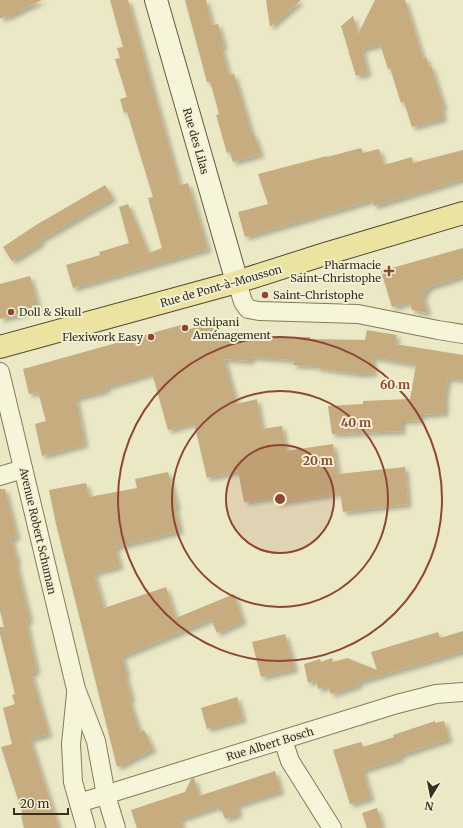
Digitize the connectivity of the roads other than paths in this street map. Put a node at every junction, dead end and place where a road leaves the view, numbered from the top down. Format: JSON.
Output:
{"nodes":[{"id":1,"x":156,"y":0,"type":"edge"},
{"id":2,"x":463,"y":213,"type":"edge"},
{"id":3,"x":237,"y":282,"type":"junction"},
{"id":4,"x":463,"y":334,"type":"edge"},
{"id":5,"x":0,"y":347,"type":"edge"},
{"id":6,"x":0,"y":372,"type":"edge"},
{"id":7,"x":23,"y":469,"type":"junction"},
{"id":8,"x":0,"y":476,"type":"edge"},
{"id":9,"x":76,"y":689,"type":"junction"},
{"id":10,"x":463,"y":692,"type":"edge"},
{"id":11,"x":283,"y":740,"type":"junction"},
{"id":12,"x":106,"y":795,"type":"junction"},
{"id":13,"x":79,"y":802,"type":"junction"},
{"id":14,"x":86,"y":828,"type":"edge"},
{"id":15,"x":116,"y":828,"type":"edge"},
{"id":16,"x":332,"y":828,"type":"edge"}],
"edges":[{"from":1,"to":3,"type":"street","name":"Rue des Lilas"},
{"from":2,"to":3,"type":"main road","name":"Rue de Pont-à-Mousson"},
{"from":3,"to":4,"type":"street"},
{"from":3,"to":5,"type":"main road","name":"Rue de Pont-à-Mousson"},
{"from":6,"to":7,"type":"street","name":"Avenue Robert Schuman"},
{"from":7,"to":8,"type":"street"},
{"from":7,"to":9,"type":"street","name":"Avenue Robert Schuman"},
{"from":9,"to":12,"type":"street","name":"Avenue Robert Schuman"},
{"from":9,"to":13,"type":"street","name":"Avenue Robert Schuman"},
{"from":10,"to":11,"type":"street","name":"Rue Albert Bosch"},
{"from":11,"to":12,"type":"street","name":"Rue Albert Bosch"},
{"from":11,"to":16,"type":"street"},
{"from":12,"to":13,"type":"street","name":"Rue Albert Bosch"},
{"from":12,"to":15,"type":"street","name":"Avenue Robert Schuman"},
{"from":13,"to":14,"type":"street","name":"Avenue Robert Schuman"}]}
